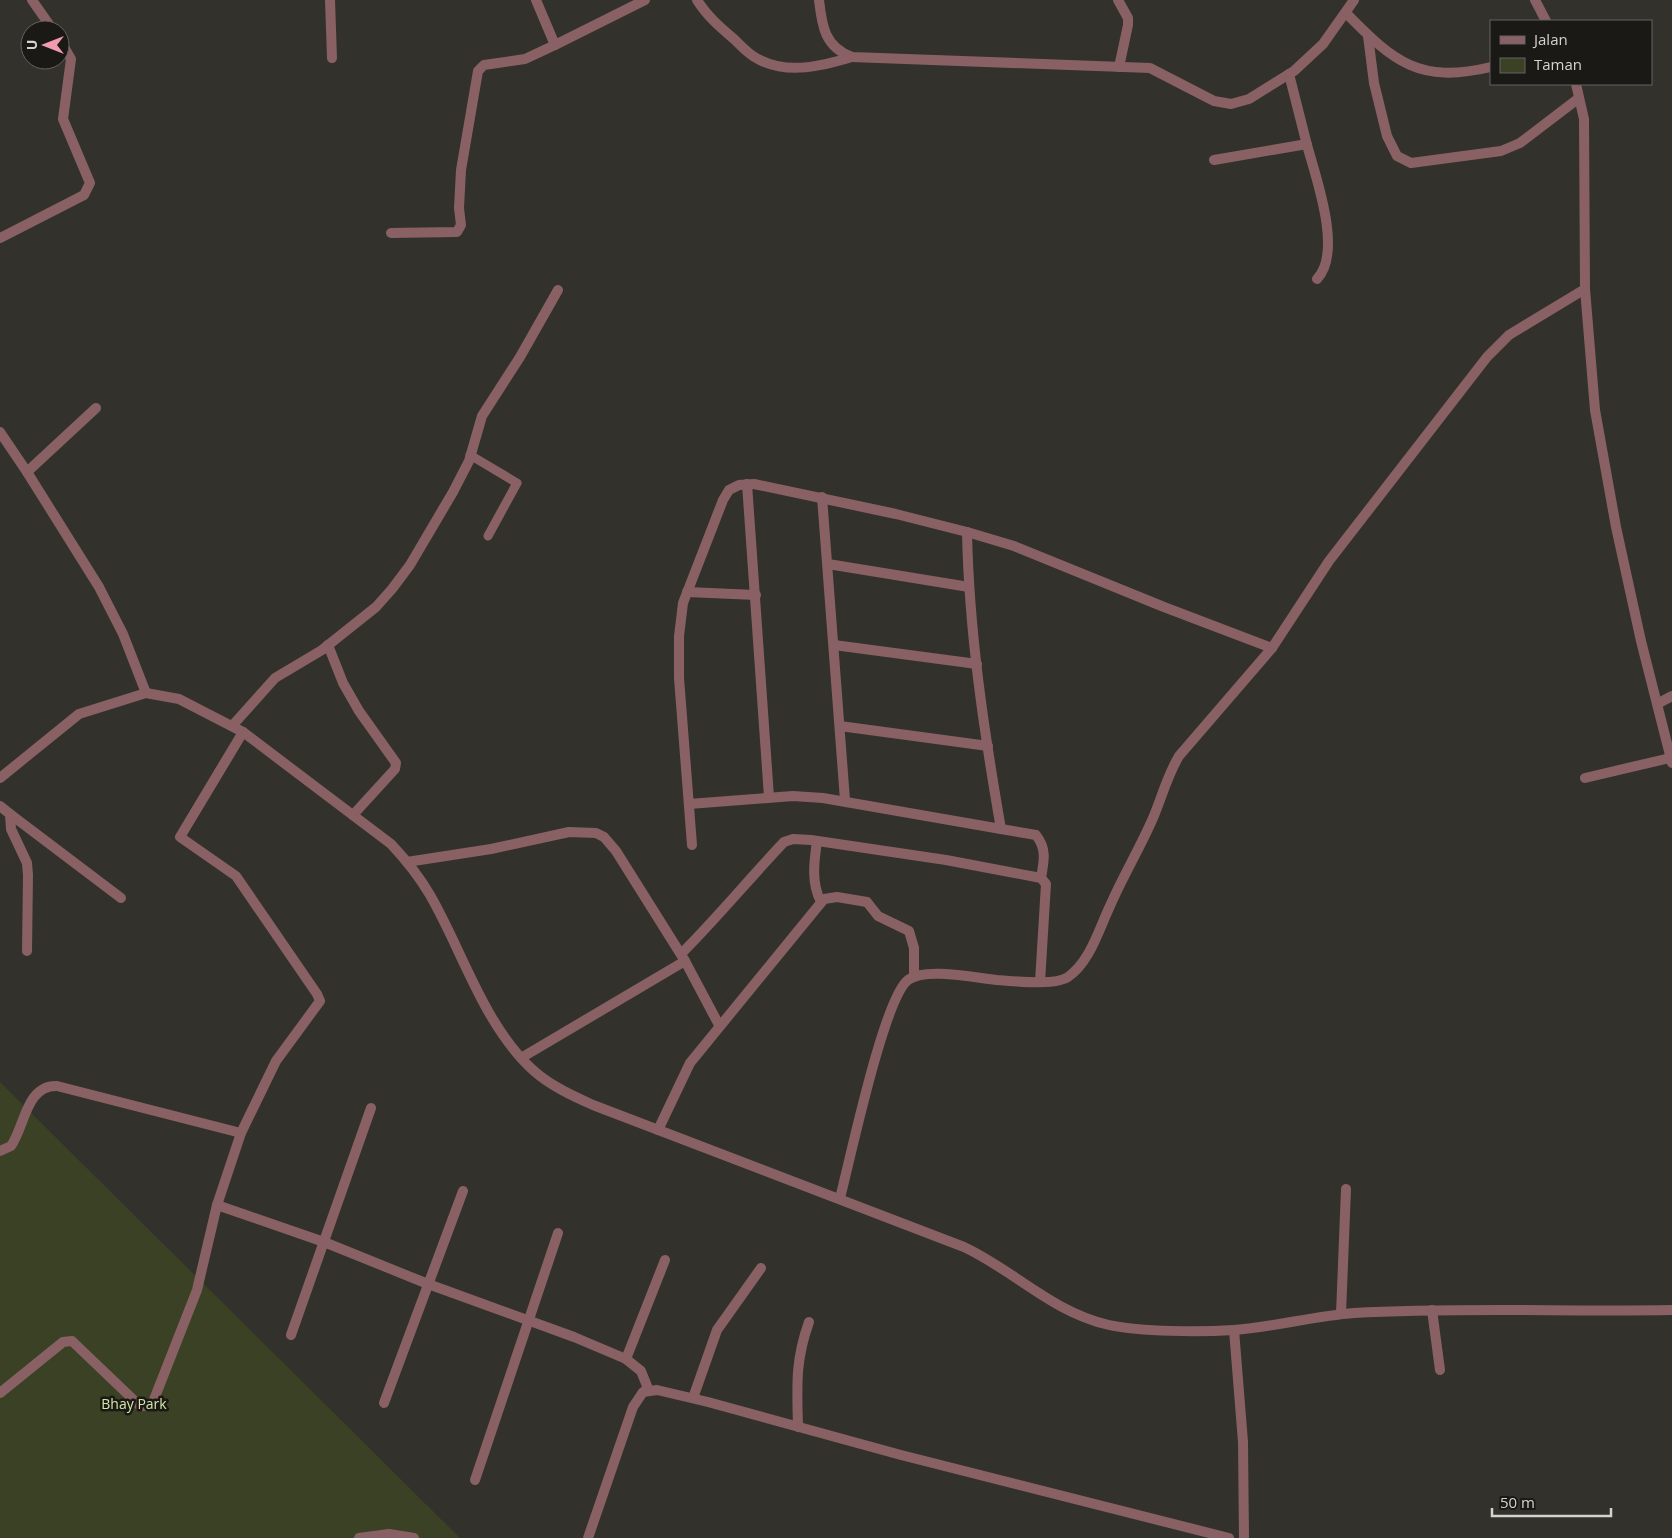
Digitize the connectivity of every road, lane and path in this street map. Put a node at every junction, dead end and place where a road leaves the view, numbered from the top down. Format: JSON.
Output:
{"nodes":[{"id":1,"x":32,"y":0,"type":"edge"},
{"id":2,"x":330,"y":0,"type":"edge"},
{"id":3,"x":536,"y":0,"type":"edge"},
{"id":4,"x":645,"y":0,"type":"edge"},
{"id":5,"x":697,"y":0,"type":"edge"},
{"id":6,"x":819,"y":0,"type":"edge"},
{"id":7,"x":1118,"y":0,"type":"edge"},
{"id":8,"x":1354,"y":0,"type":"edge"},
{"id":9,"x":1535,"y":0,"type":"edge"},
{"id":10,"x":1346,"y":13,"type":"junction"},
{"id":11,"x":46,"y":20,"type":"edge"},
{"id":12,"x":1545,"y":20,"type":"edge"},
{"id":13,"x":1368,"y":36,"type":"junction"},
{"id":14,"x":555,"y":45,"type":"junction"},
{"id":15,"x":852,"y":56,"type":"junction"},
{"id":16,"x":332,"y":58,"type":"dead end"},
{"id":17,"x":1120,"y":67,"type":"junction"},
{"id":18,"x":1490,"y":68,"type":"edge"},
{"id":19,"x":70,"y":70,"type":"edge"},
{"id":20,"x":1289,"y":74,"type":"junction"},
{"id":21,"x":1576,"y":85,"type":"edge"},
{"id":22,"x":1579,"y":98,"type":"junction"},
{"id":23,"x":1307,"y":144,"type":"junction"},
{"id":24,"x":1214,"y":160,"type":"dead end"},
{"id":25,"x":391,"y":233,"type":"dead end"},
{"id":26,"x":0,"y":238,"type":"edge"},
{"id":27,"x":1317,"y":280,"type":"dead end"},
{"id":28,"x":1585,"y":289,"type":"junction"},
{"id":29,"x":558,"y":290,"type":"dead end"},
{"id":30,"x":96,"y":408,"type":"dead end"},
{"id":31,"x":0,"y":432,"type":"edge"},
{"id":32,"x":470,"y":456,"type":"junction"},
{"id":33,"x":27,"y":472,"type":"junction"},
{"id":34,"x":747,"y":484,"type":"junction"},
{"id":35,"x":822,"y":497,"type":"junction"},
{"id":36,"x":967,"y":532,"type":"junction"},
{"id":37,"x":488,"y":536,"type":"dead end"},
{"id":38,"x":828,"y":564,"type":"junction"},
{"id":39,"x":969,"y":588,"type":"junction"},
{"id":40,"x":687,"y":592,"type":"junction"},
{"id":41,"x":756,"y":595,"type":"junction"},
{"id":42,"x":328,"y":645,"type":"junction"},
{"id":43,"x":834,"y":645,"type":"junction"},
{"id":44,"x":1272,"y":648,"type":"junction"},
{"id":45,"x":978,"y":664,"type":"junction"},
{"id":46,"x":146,"y":694,"type":"junction"},
{"id":47,"x":1672,"y":696,"type":"edge"},
{"id":48,"x":1657,"y":704,"type":"junction"},
{"id":49,"x":232,"y":726,"type":"junction"},
{"id":50,"x":840,"y":726,"type":"junction"},
{"id":51,"x":243,"y":732,"type":"junction"},
{"id":52,"x":988,"y":746,"type":"junction"},
{"id":53,"x":1671,"y":761,"type":"edge"},
{"id":54,"x":0,"y":778,"type":"edge"},
{"id":55,"x":1585,"y":778,"type":"dead end"},
{"id":56,"x":769,"y":797,"type":"junction"},
{"id":57,"x":845,"y":800,"type":"junction"},
{"id":58,"x":689,"y":804,"type":"junction"},
{"id":59,"x":0,"y":806,"type":"edge"},
{"id":60,"x":10,"y":814,"type":"junction"},
{"id":61,"x":353,"y":815,"type":"junction"},
{"id":62,"x":1001,"y":830,"type":"junction"},
{"id":63,"x":817,"y":841,"type":"junction"},
{"id":64,"x":692,"y":845,"type":"dead end"},
{"id":65,"x":407,"y":862,"type":"junction"},
{"id":66,"x":1042,"y":878,"type":"junction"},
{"id":67,"x":121,"y":898,"type":"dead end"},
{"id":68,"x":821,"y":902,"type":"junction"},
{"id":69,"x":27,"y":951,"type":"dead end"},
{"id":70,"x":683,"y":958,"type":"junction"},
{"id":71,"x":914,"y":977,"type":"junction"},
{"id":72,"x":1040,"y":982,"type":"junction"},
{"id":73,"x":719,"y":1025,"type":"junction"},
{"id":74,"x":521,"y":1058,"type":"junction"},
{"id":75,"x":371,"y":1108,"type":"dead end"},
{"id":76,"x":658,"y":1130,"type":"junction"},
{"id":77,"x":241,"y":1133,"type":"junction"},
{"id":78,"x":0,"y":1150,"type":"edge"},
{"id":79,"x":1346,"y":1189,"type":"dead end"},
{"id":80,"x":463,"y":1191,"type":"dead end"},
{"id":81,"x":840,"y":1198,"type":"junction"},
{"id":82,"x":217,"y":1205,"type":"junction"},
{"id":83,"x":558,"y":1233,"type":"dead end"},
{"id":84,"x":324,"y":1242,"type":"junction"},
{"id":85,"x":665,"y":1260,"type":"dead end"},
{"id":86,"x":761,"y":1268,"type":"dead end"},
{"id":87,"x":428,"y":1284,"type":"junction"},
{"id":88,"x":1432,"y":1310,"type":"junction"},
{"id":89,"x":1672,"y":1310,"type":"edge"},
{"id":90,"x":1341,"y":1314,"type":"junction"},
{"id":91,"x":530,"y":1321,"type":"junction"},
{"id":92,"x":809,"y":1322,"type":"dead end"},
{"id":93,"x":1234,"y":1330,"type":"junction"},
{"id":94,"x":291,"y":1335,"type":"dead end"},
{"id":95,"x":626,"y":1359,"type":"junction"},
{"id":96,"x":1440,"y":1370,"type":"dead end"},
{"id":97,"x":649,"y":1391,"type":"junction"},
{"id":98,"x":0,"y":1393,"type":"edge"},
{"id":99,"x":693,"y":1398,"type":"junction"},
{"id":100,"x":384,"y":1403,"type":"dead end"},
{"id":101,"x":798,"y":1427,"type":"junction"},
{"id":102,"x":475,"y":1480,"type":"dead end"},
{"id":103,"x":359,"y":1538,"type":"edge"},
{"id":104,"x":414,"y":1538,"type":"edge"},
{"id":105,"x":588,"y":1538,"type":"edge"},
{"id":106,"x":1229,"y":1538,"type":"edge"},
{"id":107,"x":1244,"y":1538,"type":"edge"}],
"edges":[{"from":1,"to":11,"type":"street"},
{"from":2,"to":16,"type":"street"},
{"from":3,"to":14,"type":"street"},
{"from":4,"to":14,"type":"street"},
{"from":5,"to":15,"type":"street"},
{"from":6,"to":15,"type":"street"},
{"from":7,"to":17,"type":"street"},
{"from":8,"to":10,"type":"street"},
{"from":9,"to":12,"type":"street"},
{"from":10,"to":13,"type":"street"},
{"from":10,"to":20,"type":"street"},
{"from":13,"to":18,"type":"street"},
{"from":13,"to":22,"type":"street"},
{"from":14,"to":25,"type":"street"},
{"from":15,"to":17,"type":"street"},
{"from":17,"to":20,"type":"street"},
{"from":19,"to":26,"type":"street"},
{"from":20,"to":23,"type":"street"},
{"from":21,"to":22,"type":"street"},
{"from":22,"to":28,"type":"street"},
{"from":23,"to":24,"type":"street"},
{"from":23,"to":27,"type":"street"},
{"from":28,"to":44,"type":"street"},
{"from":28,"to":48,"type":"street"},
{"from":29,"to":32,"type":"street"},
{"from":30,"to":33,"type":"street"},
{"from":31,"to":33,"type":"street"},
{"from":32,"to":37,"type":"lane"},
{"from":32,"to":42,"type":"street"},
{"from":33,"to":46,"type":"street"},
{"from":34,"to":35,"type":"street"},
{"from":34,"to":40,"type":"street"},
{"from":34,"to":41,"type":"street"},
{"from":35,"to":36,"type":"street"},
{"from":35,"to":38,"type":"street"},
{"from":36,"to":39,"type":"street"},
{"from":36,"to":44,"type":"street"},
{"from":38,"to":39,"type":"street"},
{"from":38,"to":43,"type":"street"},
{"from":39,"to":45,"type":"street"},
{"from":40,"to":41,"type":"street"},
{"from":40,"to":58,"type":"street"},
{"from":41,"to":56,"type":"street"},
{"from":42,"to":49,"type":"street"},
{"from":42,"to":61,"type":"street"},
{"from":43,"to":45,"type":"street"},
{"from":43,"to":50,"type":"street"},
{"from":44,"to":72,"type":"street"},
{"from":45,"to":52,"type":"street"},
{"from":46,"to":49,"type":"street"},
{"from":46,"to":54,"type":"street"},
{"from":47,"to":48,"type":"street"},
{"from":48,"to":53,"type":"street"},
{"from":49,"to":51,"type":"street"},
{"from":50,"to":52,"type":"street"},
{"from":50,"to":57,"type":"street"},
{"from":51,"to":61,"type":"street"},
{"from":51,"to":77,"type":"street"},
{"from":52,"to":62,"type":"street"},
{"from":53,"to":55,"type":"street"},
{"from":56,"to":57,"type":"street"},
{"from":56,"to":58,"type":"street"},
{"from":57,"to":62,"type":"street"},
{"from":58,"to":64,"type":"street"},
{"from":59,"to":60,"type":"street"},
{"from":60,"to":67,"type":"street"},
{"from":60,"to":69,"type":"street"},
{"from":61,"to":65,"type":"street"},
{"from":62,"to":66,"type":"street"},
{"from":63,"to":66,"type":"street"},
{"from":63,"to":68,"type":"street"},
{"from":63,"to":70,"type":"street"},
{"from":65,"to":70,"type":"street"},
{"from":65,"to":74,"type":"street"},
{"from":66,"to":72,"type":"street"},
{"from":68,"to":71,"type":"street"},
{"from":68,"to":73,"type":"street"},
{"from":70,"to":73,"type":"street"},
{"from":70,"to":74,"type":"street"},
{"from":71,"to":72,"type":"street"},
{"from":71,"to":81,"type":"street"},
{"from":73,"to":76,"type":"street"},
{"from":74,"to":76,"type":"street"},
{"from":75,"to":84,"type":"street"},
{"from":76,"to":81,"type":"street"},
{"from":77,"to":78,"type":"street"},
{"from":77,"to":82,"type":"street"},
{"from":79,"to":90,"type":"street"},
{"from":80,"to":87,"type":"street"},
{"from":81,"to":93,"type":"street"},
{"from":82,"to":84,"type":"street"},
{"from":82,"to":98,"type":"street"},
{"from":83,"to":91,"type":"street"},
{"from":84,"to":87,"type":"street"},
{"from":84,"to":94,"type":"street"},
{"from":85,"to":95,"type":"street"},
{"from":86,"to":99,"type":"street"},
{"from":87,"to":91,"type":"street"},
{"from":87,"to":100,"type":"street"},
{"from":88,"to":89,"type":"street"},
{"from":88,"to":90,"type":"street"},
{"from":88,"to":96,"type":"street"},
{"from":90,"to":93,"type":"street"},
{"from":91,"to":95,"type":"street"},
{"from":91,"to":102,"type":"street"},
{"from":92,"to":101,"type":"street"},
{"from":93,"to":107,"type":"street"},
{"from":95,"to":97,"type":"street"},
{"from":97,"to":99,"type":"street"},
{"from":97,"to":105,"type":"street"},
{"from":99,"to":101,"type":"street"},
{"from":101,"to":106,"type":"street"},
{"from":103,"to":104,"type":"street"}]}
